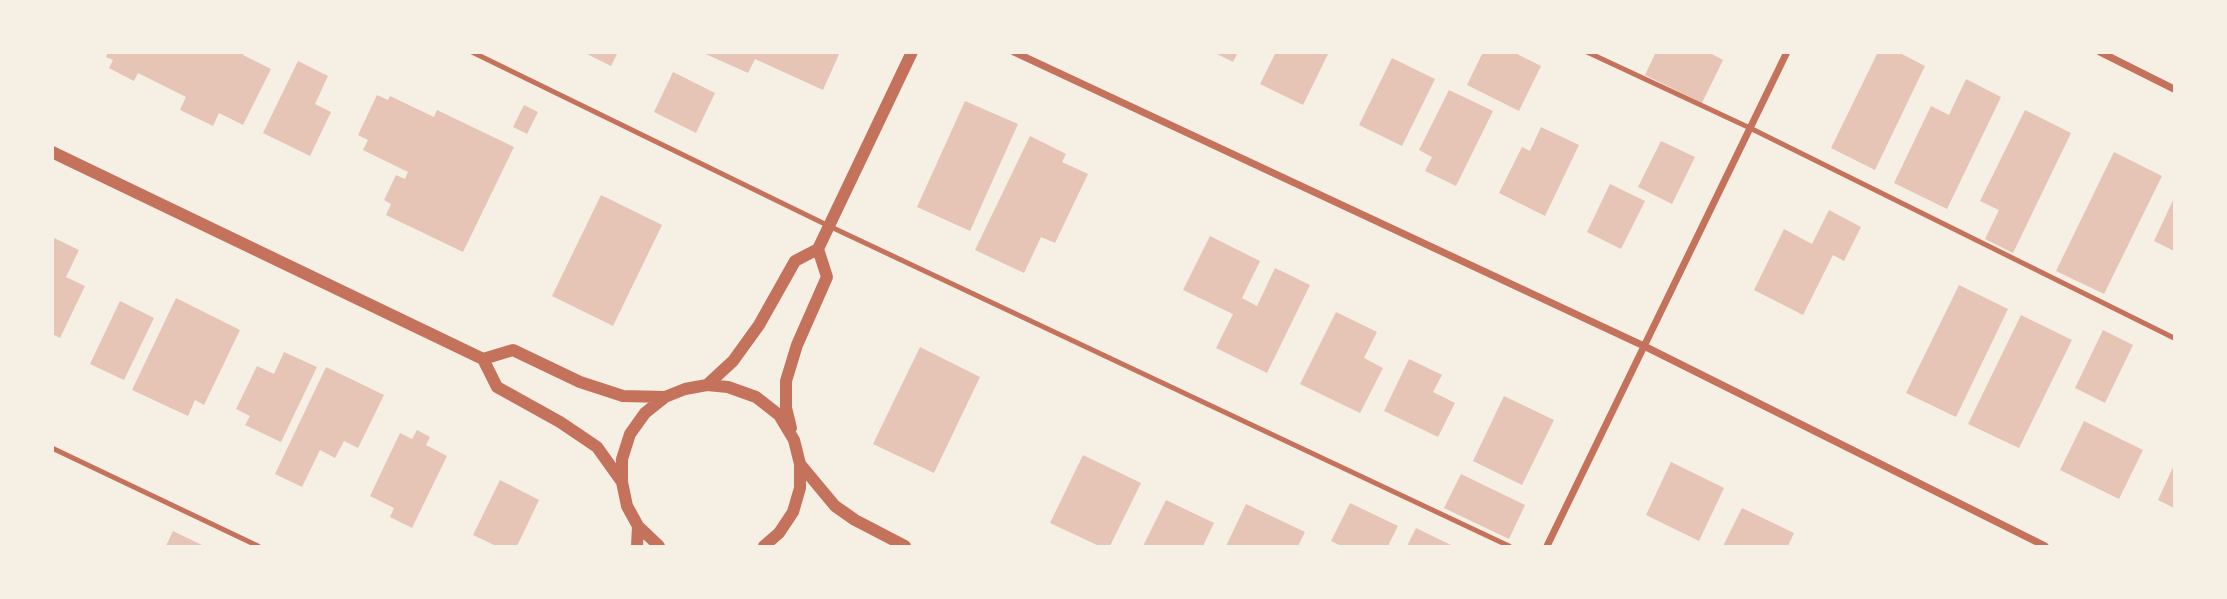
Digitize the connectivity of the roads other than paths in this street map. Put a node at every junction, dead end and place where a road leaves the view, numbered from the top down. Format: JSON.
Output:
{"nodes":[{"id":1,"x":472,"y":52,"type":"edge"},
{"id":2,"x":912,"y":52,"type":"edge"},
{"id":3,"x":1014,"y":52,"type":"edge"},
{"id":4,"x":1587,"y":52,"type":"edge"},
{"id":5,"x":1787,"y":52,"type":"edge"},
{"id":6,"x":2100,"y":52,"type":"edge"},
{"id":7,"x":2175,"y":89,"type":"edge"},
{"id":8,"x":1750,"y":128,"type":"junction"},
{"id":9,"x":52,"y":152,"type":"edge"},
{"id":10,"x":829,"y":226,"type":"junction"},
{"id":11,"x":818,"y":249,"type":"junction"},
{"id":12,"x":2175,"y":338,"type":"edge"},
{"id":13,"x":1644,"y":346,"type":"junction"},
{"id":14,"x":483,"y":359,"type":"junction"},
{"id":15,"x":707,"y":384,"type":"junction"},
{"id":16,"x":665,"y":397,"type":"junction"},
{"id":17,"x":794,"y":440,"type":"junction"},
{"id":18,"x":52,"y":447,"type":"edge"},
{"id":19,"x":800,"y":464,"type":"junction"},
{"id":20,"x":622,"y":482,"type":"junction"},
{"id":21,"x":638,"y":526,"type":"junction"},
{"id":22,"x":258,"y":547,"type":"edge"},
{"id":23,"x":637,"y":547,"type":"edge"},
{"id":24,"x":659,"y":547,"type":"edge"},
{"id":25,"x":764,"y":547,"type":"edge"},
{"id":26,"x":905,"y":547,"type":"edge"},
{"id":27,"x":1509,"y":547,"type":"edge"},
{"id":28,"x":1547,"y":547,"type":"edge"},
{"id":29,"x":2045,"y":547,"type":"edge"}],
"edges":[{"from":1,"to":10,"type":"lane"},
{"from":2,"to":10,"type":"street"},
{"from":3,"to":13,"type":"street"},
{"from":4,"to":8,"type":"lane"},
{"from":5,"to":8,"type":"street"},
{"from":6,"to":7,"type":"street"},
{"from":8,"to":12,"type":"lane"},
{"from":8,"to":13,"type":"street"},
{"from":9,"to":14,"type":"street"},
{"from":10,"to":11,"type":"street"},
{"from":10,"to":27,"type":"lane"},
{"from":11,"to":15,"type":"street"},
{"from":11,"to":17,"type":"street"},
{"from":13,"to":28,"type":"street"},
{"from":13,"to":29,"type":"street"},
{"from":14,"to":16,"type":"street"},
{"from":14,"to":20,"type":"street"},
{"from":15,"to":16,"type":"street"},
{"from":15,"to":17,"type":"street"},
{"from":16,"to":20,"type":"street"},
{"from":17,"to":19,"type":"street"},
{"from":18,"to":22,"type":"lane"},
{"from":19,"to":25,"type":"street"},
{"from":19,"to":26,"type":"street"},
{"from":20,"to":21,"type":"street"},
{"from":21,"to":23,"type":"street"},
{"from":21,"to":24,"type":"street"}]}
